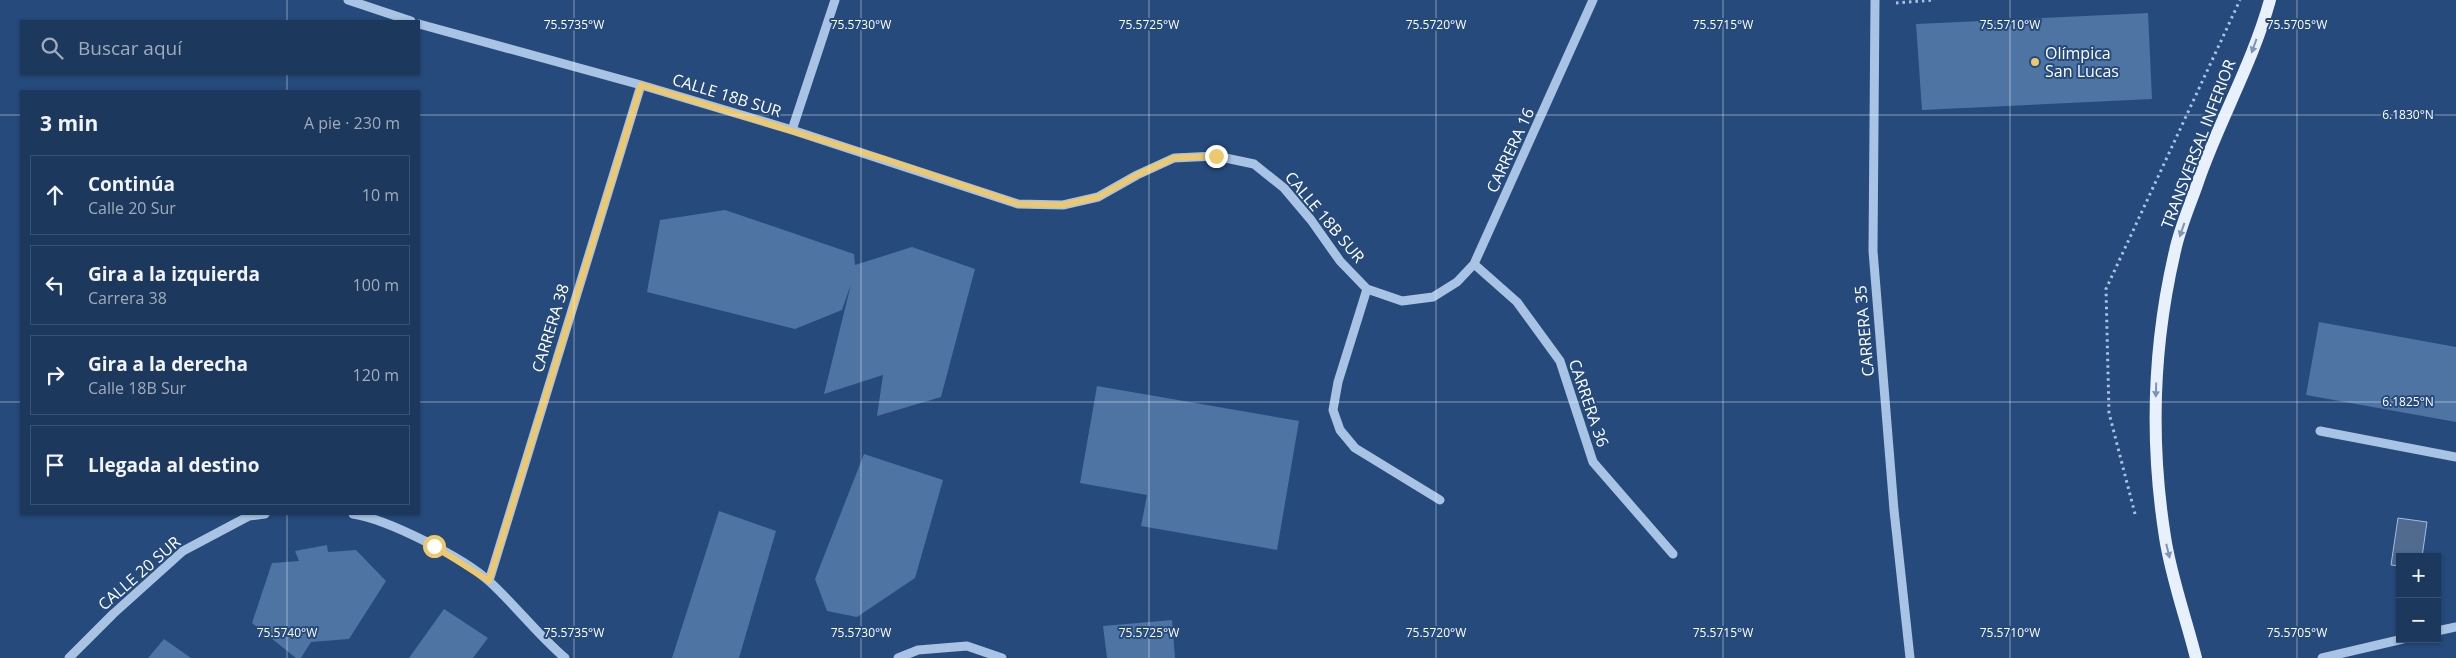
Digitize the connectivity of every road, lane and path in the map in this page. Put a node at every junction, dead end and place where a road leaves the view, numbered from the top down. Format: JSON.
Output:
{"nodes":[{"id":1,"x":348,"y":0,"type":"edge"},
{"id":2,"x":835,"y":0,"type":"edge"},
{"id":3,"x":1593,"y":0,"type":"edge"},
{"id":4,"x":1935,"y":0,"type":"edge"},
{"id":5,"x":1876,"y":2,"type":"edge"},
{"id":6,"x":2272,"y":2,"type":"edge"},
{"id":7,"x":408,"y":20,"type":"edge"},
{"id":8,"x":420,"y":24,"type":"edge"},
{"id":9,"x":641,"y":85,"type":"junction"},
{"id":10,"x":792,"y":130,"type":"junction"},
{"id":11,"x":1474,"y":264,"type":"junction"},
{"id":12,"x":1367,"y":289,"type":"junction"},
{"id":13,"x":1433,"y":297,"type":"joint"},
{"id":14,"x":2320,"y":431,"type":"dead end"},
{"id":15,"x":2456,"y":457,"type":"edge"},
{"id":16,"x":1440,"y":500,"type":"dead end"},
{"id":17,"x":257,"y":515,"type":"edge"},
{"id":18,"x":360,"y":515,"type":"edge"},
{"id":19,"x":1674,"y":554,"type":"dead end"},
{"id":20,"x":489,"y":581,"type":"junction"},
{"id":21,"x":2456,"y":627,"type":"edge"},
{"id":22,"x":2441,"y":630,"type":"edge"},
{"id":23,"x":2396,"y":641,"type":"edge"},
{"id":24,"x":69,"y":658,"type":"edge"},
{"id":25,"x":565,"y":658,"type":"edge"},
{"id":26,"x":898,"y":658,"type":"edge"},
{"id":27,"x":1002,"y":658,"type":"edge"},
{"id":28,"x":1910,"y":658,"type":"edge"},
{"id":29,"x":2196,"y":658,"type":"edge"},
{"id":30,"x":2322,"y":658,"type":"edge"}],
"edges":[{"from":1,"to":7,"type":"street"},
{"from":2,"to":10,"type":"street"},
{"from":3,"to":11,"type":"street","name":"CARRERA 16"},
{"from":4,"to":5,"type":"path"},
{"from":5,"to":28,"type":"street","name":"CARRERA 35"},
{"from":6,"to":29,"type":"main road","name":"TRANSVERSAL INFERIOR","one_way":true},
{"from":8,"to":9,"type":"street","name":"CALLE 18B SUR"},
{"from":9,"to":10,"type":"street","name":"CALLE 18B SUR"},
{"from":9,"to":20,"type":"street","name":"CARRERA 38"},
{"from":10,"to":12,"type":"street","name":"CALLE 18B SUR"},
{"from":11,"to":13,"type":"street","name":"CARRERA 16"},
{"from":11,"to":19,"type":"street","name":"CARRERA 36"},
{"from":12,"to":13,"type":"street","name":"CALLE 18B SUR"},
{"from":12,"to":16,"type":"street"},
{"from":14,"to":15,"type":"street"},
{"from":17,"to":24,"type":"street","name":"CALLE 20 SUR"},
{"from":18,"to":20,"type":"street"},
{"from":20,"to":25,"type":"street"},
{"from":21,"to":22,"type":"street"},
{"from":23,"to":30,"type":"street"},
{"from":26,"to":27,"type":"street"}]}
